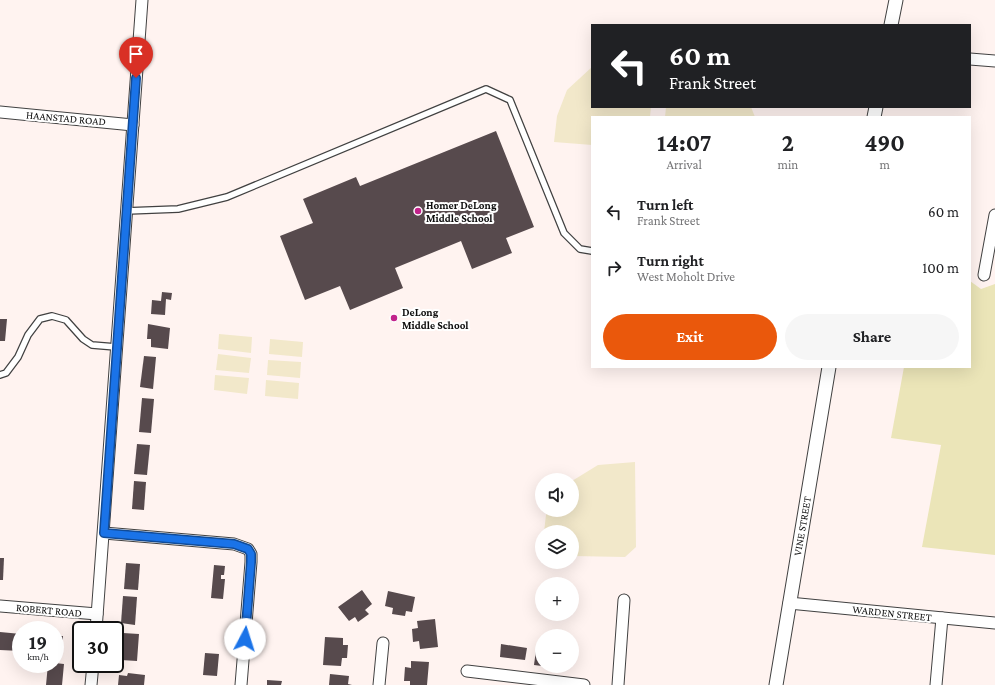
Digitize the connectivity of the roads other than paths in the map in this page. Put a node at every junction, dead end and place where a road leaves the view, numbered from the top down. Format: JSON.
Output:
{"nodes":[{"id":1,"x":142,"y":0,"type":"edge"},
{"id":2,"x":896,"y":0,"type":"edge"},
{"id":3,"x":891,"y":24,"type":"edge"},
{"id":4,"x":971,"y":59,"type":"edge"},
{"id":5,"x":995,"y":61,"type":"edge"},
{"id":6,"x":0,"y":112,"type":"edge"},
{"id":7,"x":133,"y":125,"type":"junction"},
{"id":8,"x":126,"y":211,"type":"junction"},
{"id":9,"x":995,"y":215,"type":"edge"},
{"id":10,"x":591,"y":251,"type":"edge"},
{"id":11,"x":984,"y":275,"type":"dead end"},
{"id":12,"x":116,"y":347,"type":"junction"},
{"id":13,"x":829,"y":368,"type":"edge"},
{"id":14,"x":0,"y":375,"type":"edge"},
{"id":15,"x":104,"y":533,"type":"junction"},
{"id":16,"x":624,"y":600,"type":"dead end"},
{"id":17,"x":789,"y":603,"type":"junction"},
{"id":18,"x":0,"y":606,"type":"edge"},
{"id":19,"x":97,"y":614,"type":"junction"},
{"id":20,"x":942,"y":618,"type":"junction"},
{"id":21,"x":97,"y":621,"type":"edge"},
{"id":22,"x":995,"y":623,"type":"edge"},
{"id":23,"x":383,"y":643,"type":"dead end"},
{"id":24,"x":467,"y":671,"type":"dead end"},
{"id":25,"x":92,"y":673,"type":"edge"},
{"id":26,"x":91,"y":685,"type":"edge"},
{"id":27,"x":241,"y":685,"type":"edge"},
{"id":28,"x":379,"y":685,"type":"edge"},
{"id":29,"x":584,"y":685,"type":"edge"},
{"id":30,"x":618,"y":685,"type":"edge"},
{"id":31,"x":776,"y":685,"type":"edge"},
{"id":32,"x":936,"y":685,"type":"edge"}],
"edges":[{"from":1,"to":7,"type":"street"},
{"from":2,"to":3,"type":"street"},
{"from":4,"to":5,"type":"street"},
{"from":6,"to":7,"type":"street","name":"HAANSTAD ROAD"},
{"from":7,"to":8,"type":"street"},
{"from":8,"to":10,"type":"lane"},
{"from":8,"to":12,"type":"street"},
{"from":9,"to":11,"type":"street"},
{"from":12,"to":14,"type":"lane"},
{"from":12,"to":15,"type":"street"},
{"from":13,"to":17,"type":"street","name":"VINE STREET"},
{"from":15,"to":19,"type":"street"},
{"from":15,"to":27,"type":"street"},
{"from":16,"to":30,"type":"street"},
{"from":17,"to":20,"type":"street","name":"WARDEN STREET"},
{"from":17,"to":31,"type":"street","name":"VINE STREET"},
{"from":18,"to":19,"type":"street","name":"ROBERT ROAD"},
{"from":19,"to":21,"type":"street"},
{"from":20,"to":22,"type":"street","name":"WARDEN STREET"},
{"from":20,"to":32,"type":"street"},
{"from":23,"to":28,"type":"street"},
{"from":24,"to":29,"type":"street"},
{"from":25,"to":26,"type":"street"}]}
